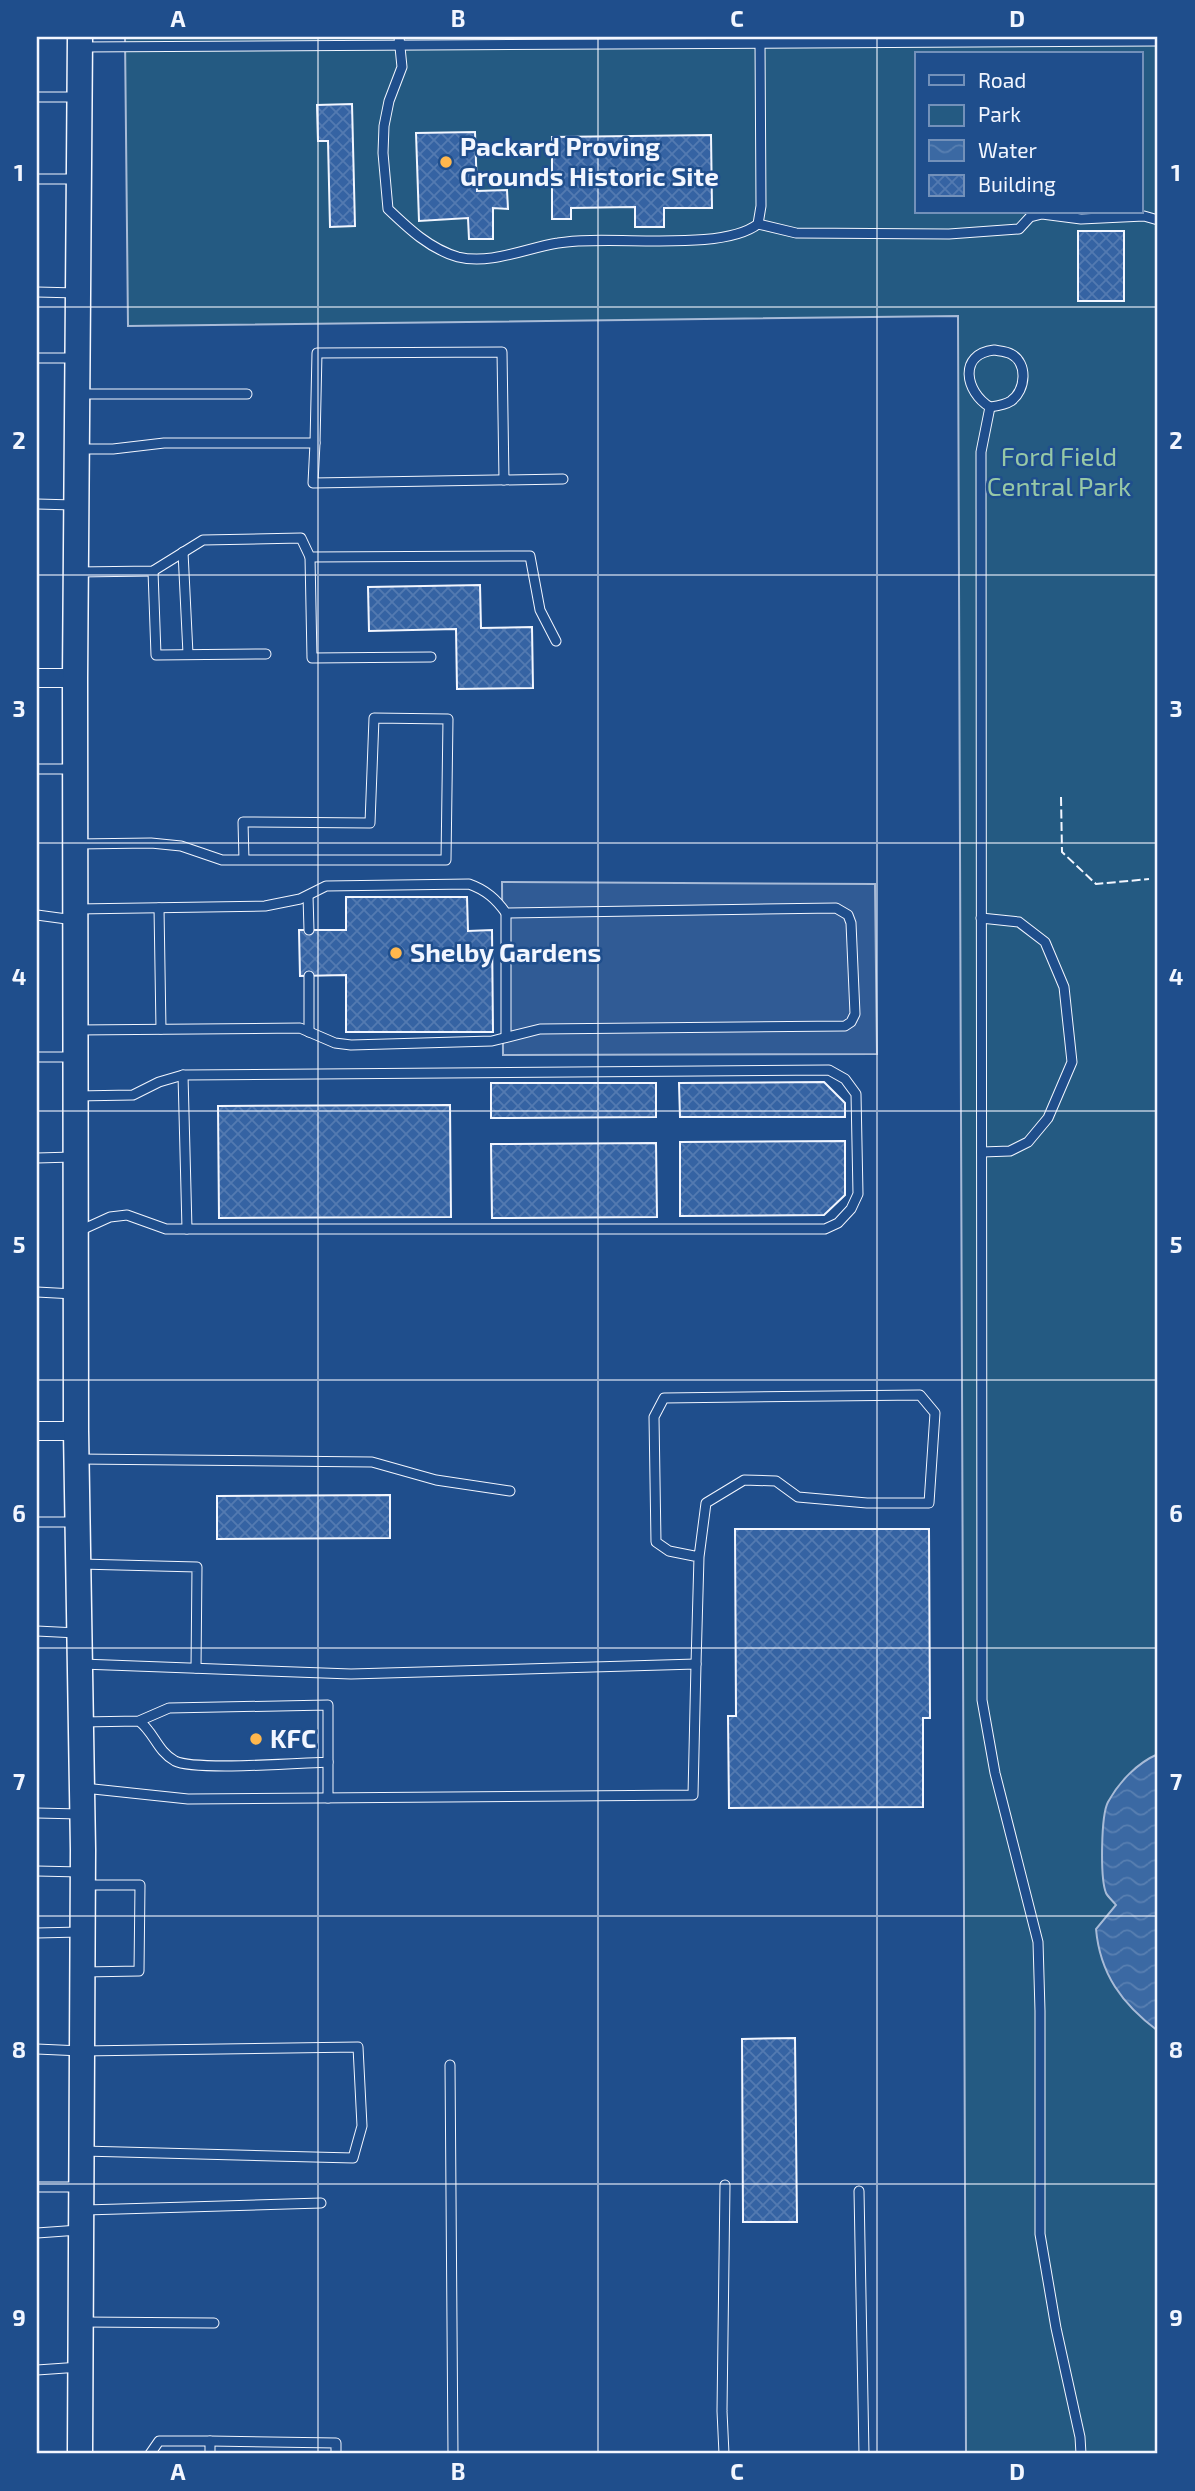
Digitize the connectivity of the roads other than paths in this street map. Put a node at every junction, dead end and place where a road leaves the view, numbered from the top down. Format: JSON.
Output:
{"nodes":[{"id":1,"x":344,"y":41,"type":"edge"},
{"id":2,"x":400,"y":41,"type":"edge"},
{"id":3,"x":1158,"y":41,"type":"edge"},
{"id":4,"x":80,"y":42,"type":"edge"},
{"id":5,"x":760,"y":43,"type":"junction"},
{"id":6,"x":37,"y":97,"type":"edge"},
{"id":7,"x":80,"y":97,"type":"junction"},
{"id":8,"x":37,"y":179,"type":"edge"},
{"id":9,"x":79,"y":179,"type":"junction"},
{"id":10,"x":1158,"y":220,"type":"edge"},
{"id":11,"x":758,"y":224,"type":"junction"},
{"id":12,"x":37,"y":292,"type":"edge"},
{"id":13,"x":78,"y":293,"type":"junction"},
{"id":14,"x":37,"y":358,"type":"edge"},
{"id":15,"x":78,"y":358,"type":"junction"},
{"id":16,"x":77,"y":394,"type":"junction"},
{"id":17,"x":247,"y":394,"type":"dead end"},
{"id":18,"x":990,"y":407,"type":"junction"},
{"id":19,"x":316,"y":443,"type":"junction"},
{"id":20,"x":76,"y":449,"type":"junction"},
{"id":21,"x":563,"y":479,"type":"dead end"},
{"id":22,"x":504,"y":480,"type":"junction"},
{"id":23,"x":37,"y":504,"type":"edge"},
{"id":24,"x":76,"y":505,"type":"junction"},
{"id":25,"x":183,"y":552,"type":"junction"},
{"id":26,"x":310,"y":557,"type":"junction"},
{"id":27,"x":153,"y":570,"type":"junction"},
{"id":28,"x":76,"y":572,"type":"junction"},
{"id":29,"x":556,"y":641,"type":"dead end"},
{"id":30,"x":188,"y":654,"type":"junction"},
{"id":31,"x":266,"y":654,"type":"dead end"},
{"id":32,"x":431,"y":657,"type":"dead end"},
{"id":33,"x":37,"y":678,"type":"edge"},
{"id":34,"x":75,"y":678,"type":"junction"},
{"id":35,"x":37,"y":769,"type":"edge"},
{"id":36,"x":76,"y":769,"type":"junction"},
{"id":37,"x":76,"y":844,"type":"junction"},
{"id":38,"x":244,"y":860,"type":"junction"},
{"id":39,"x":308,"y":895,"type":"junction"},
{"id":40,"x":159,"y":908,"type":"junction"},
{"id":41,"x":506,"y":913,"type":"junction"},
{"id":42,"x":37,"y":915,"type":"edge"},
{"id":43,"x":76,"y":915,"type":"junction"},
{"id":44,"x":981,"y":918,"type":"junction"},
{"id":45,"x":309,"y":930,"type":"dead end"},
{"id":46,"x":309,"y":976,"type":"dead end"},
{"id":47,"x":160,"y":1029,"type":"junction"},
{"id":48,"x":76,"y":1030,"type":"junction"},
{"id":49,"x":309,"y":1032,"type":"junction"},
{"id":50,"x":506,"y":1037,"type":"junction"},
{"id":51,"x":37,"y":1057,"type":"edge"},
{"id":52,"x":76,"y":1057,"type":"junction"},
{"id":53,"x":183,"y":1075,"type":"junction"},
{"id":54,"x":76,"y":1096,"type":"junction"},
{"id":55,"x":982,"y":1152,"type":"junction"},
{"id":56,"x":76,"y":1157,"type":"junction"},
{"id":57,"x":37,"y":1158,"type":"edge"},
{"id":58,"x":187,"y":1229,"type":"junction"},
{"id":59,"x":76,"y":1232,"type":"junction"},
{"id":60,"x":37,"y":1292,"type":"edge"},
{"id":61,"x":76,"y":1294,"type":"junction"},
{"id":62,"x":37,"y":1431,"type":"edge"},
{"id":63,"x":76,"y":1431,"type":"junction"},
{"id":64,"x":76,"y":1459,"type":"junction"},
{"id":65,"x":510,"y":1491,"type":"dead end"},
{"id":66,"x":37,"y":1522,"type":"edge"},
{"id":67,"x":78,"y":1522,"type":"junction"},
{"id":68,"x":699,"y":1557,"type":"junction"},
{"id":69,"x":78,"y":1564,"type":"junction"},
{"id":70,"x":37,"y":1631,"type":"edge"},
{"id":71,"x":79,"y":1633,"type":"junction"},
{"id":72,"x":80,"y":1664,"type":"junction"},
{"id":73,"x":696,"y":1664,"type":"junction"},
{"id":74,"x":196,"y":1668,"type":"junction"},
{"id":75,"x":139,"y":1721,"type":"junction"},
{"id":76,"x":81,"y":1722,"type":"junction"},
{"id":77,"x":328,"y":1762,"type":"junction"},
{"id":78,"x":82,"y":1787,"type":"junction"},
{"id":79,"x":328,"y":1798,"type":"junction"},
{"id":80,"x":37,"y":1813,"type":"edge"},
{"id":81,"x":82,"y":1814,"type":"junction"},
{"id":82,"x":37,"y":1871,"type":"edge"},
{"id":83,"x":82,"y":1878,"type":"junction"},
{"id":84,"x":82,"y":1932,"type":"junction"},
{"id":85,"x":37,"y":1933,"type":"edge"},
{"id":86,"x":82,"y":1972,"type":"junction"},
{"id":87,"x":37,"y":2049,"type":"edge"},
{"id":88,"x":81,"y":2051,"type":"junction"},
{"id":89,"x":450,"y":2065,"type":"dead end"},
{"id":90,"x":81,"y":2151,"type":"junction"},
{"id":91,"x":725,"y":2185,"type":"dead end"},
{"id":92,"x":37,"y":2187,"type":"edge"},
{"id":93,"x":859,"y":2191,"type":"dead end"},
{"id":94,"x":321,"y":2203,"type":"dead end"},
{"id":95,"x":80,"y":2209,"type":"junction"},
{"id":96,"x":37,"y":2233,"type":"edge"},
{"id":97,"x":80,"y":2322,"type":"junction"},
{"id":98,"x":214,"y":2323,"type":"dead end"},
{"id":99,"x":80,"y":2367,"type":"junction"},
{"id":100,"x":37,"y":2370,"type":"edge"},
{"id":101,"x":210,"y":2441,"type":"junction"},
{"id":102,"x":80,"y":2454,"type":"edge"},
{"id":103,"x":150,"y":2454,"type":"edge"},
{"id":104,"x":210,"y":2454,"type":"edge"},
{"id":105,"x":336,"y":2454,"type":"edge"},
{"id":106,"x":453,"y":2454,"type":"edge"},
{"id":107,"x":724,"y":2454,"type":"edge"},
{"id":108,"x":864,"y":2454,"type":"edge"},
{"id":109,"x":1081,"y":2454,"type":"edge"}],
"edges":[{"from":1,"to":2,"type":"lane"},
{"from":1,"to":4,"type":"lane"},
{"from":2,"to":5,"type":"lane"},
{"from":2,"to":11,"type":"lane"},
{"from":3,"to":5,"type":"lane"},
{"from":4,"to":7,"type":"main road"},
{"from":5,"to":11,"type":"lane"},
{"from":6,"to":7,"type":"lane"},
{"from":7,"to":9,"type":"main road"},
{"from":8,"to":9,"type":"lane"},
{"from":9,"to":13,"type":"main road"},
{"from":10,"to":11,"type":"lane"},
{"from":12,"to":13,"type":"lane"},
{"from":13,"to":15,"type":"main road"},
{"from":14,"to":15,"type":"lane"},
{"from":15,"to":16,"type":"main road"},
{"from":16,"to":17,"type":"lane"},
{"from":16,"to":20,"type":"main road"},
{"from":18,"to":18,"type":"lane"},
{"from":18,"to":44,"type":"lane"},
{"from":19,"to":20,"type":"lane"},
{"from":19,"to":22,"type":"lane"},
{"from":19,"to":22,"type":"lane"},
{"from":20,"to":24,"type":"main road"},
{"from":21,"to":22,"type":"lane"},
{"from":23,"to":24,"type":"lane"},
{"from":24,"to":28,"type":"main road"},
{"from":25,"to":26,"type":"lane"},
{"from":25,"to":27,"type":"lane"},
{"from":25,"to":30,"type":"lane"},
{"from":26,"to":29,"type":"lane"},
{"from":26,"to":32,"type":"lane"},
{"from":27,"to":28,"type":"lane"},
{"from":27,"to":30,"type":"lane"},
{"from":28,"to":34,"type":"main road"},
{"from":30,"to":31,"type":"lane"},
{"from":33,"to":34,"type":"street"},
{"from":34,"to":36,"type":"main road"},
{"from":35,"to":36,"type":"lane"},
{"from":36,"to":37,"type":"main road"},
{"from":37,"to":38,"type":"lane"},
{"from":37,"to":43,"type":"main road"},
{"from":38,"to":38,"type":"lane"},
{"from":39,"to":40,"type":"lane"},
{"from":39,"to":41,"type":"lane"},
{"from":39,"to":45,"type":"lane"},
{"from":40,"to":43,"type":"lane"},
{"from":40,"to":47,"type":"lane"},
{"from":41,"to":50,"type":"lane"},
{"from":41,"to":50,"type":"lane"},
{"from":42,"to":43,"type":"lane"},
{"from":43,"to":48,"type":"main road"},
{"from":44,"to":55,"type":"lane"},
{"from":44,"to":55,"type":"lane"},
{"from":46,"to":49,"type":"lane"},
{"from":47,"to":48,"type":"lane"},
{"from":47,"to":49,"type":"lane"},
{"from":48,"to":52,"type":"main road"},
{"from":49,"to":50,"type":"lane"},
{"from":51,"to":52,"type":"lane"},
{"from":52,"to":54,"type":"main road"},
{"from":53,"to":54,"type":"lane"},
{"from":53,"to":58,"type":"lane"},
{"from":53,"to":58,"type":"lane"},
{"from":54,"to":56,"type":"main road"},
{"from":55,"to":109,"type":"lane"},
{"from":56,"to":57,"type":"lane"},
{"from":56,"to":59,"type":"main road"},
{"from":58,"to":59,"type":"lane"},
{"from":59,"to":61,"type":"main road"},
{"from":60,"to":61,"type":"lane"},
{"from":61,"to":63,"type":"main road"},
{"from":62,"to":63,"type":"street"},
{"from":63,"to":64,"type":"main road"},
{"from":64,"to":65,"type":"lane"},
{"from":64,"to":67,"type":"main road"},
{"from":66,"to":67,"type":"lane"},
{"from":67,"to":69,"type":"main road"},
{"from":68,"to":68,"type":"lane"},
{"from":68,"to":73,"type":"lane"},
{"from":69,"to":71,"type":"main road"},
{"from":69,"to":74,"type":"lane"},
{"from":70,"to":71,"type":"lane"},
{"from":71,"to":72,"type":"main road"},
{"from":72,"to":74,"type":"lane"},
{"from":72,"to":76,"type":"main road"},
{"from":73,"to":74,"type":"lane"},
{"from":73,"to":79,"type":"lane"},
{"from":75,"to":76,"type":"lane"},
{"from":75,"to":77,"type":"lane"},
{"from":75,"to":77,"type":"lane"},
{"from":76,"to":78,"type":"main road"},
{"from":77,"to":79,"type":"lane"},
{"from":78,"to":79,"type":"lane"},
{"from":78,"to":81,"type":"main road"},
{"from":80,"to":81,"type":"lane"},
{"from":81,"to":83,"type":"main road"},
{"from":82,"to":83,"type":"lane"},
{"from":83,"to":84,"type":"main road"},
{"from":83,"to":86,"type":"lane"},
{"from":84,"to":85,"type":"lane"},
{"from":84,"to":86,"type":"main road"},
{"from":86,"to":88,"type":"main road"},
{"from":87,"to":88,"type":"lane"},
{"from":88,"to":90,"type":"main road"},
{"from":88,"to":90,"type":"lane"},
{"from":89,"to":106,"type":"lane"},
{"from":90,"to":95,"type":"main road"},
{"from":91,"to":107,"type":"lane"},
{"from":92,"to":95,"type":"lane"},
{"from":93,"to":108,"type":"lane"},
{"from":94,"to":95,"type":"lane"},
{"from":95,"to":96,"type":"lane"},
{"from":95,"to":97,"type":"main road"},
{"from":97,"to":98,"type":"lane"},
{"from":97,"to":99,"type":"main road"},
{"from":99,"to":100,"type":"lane"},
{"from":99,"to":102,"type":"main road"},
{"from":101,"to":103,"type":"lane"},
{"from":101,"to":104,"type":"lane"},
{"from":101,"to":105,"type":"lane"}]}
